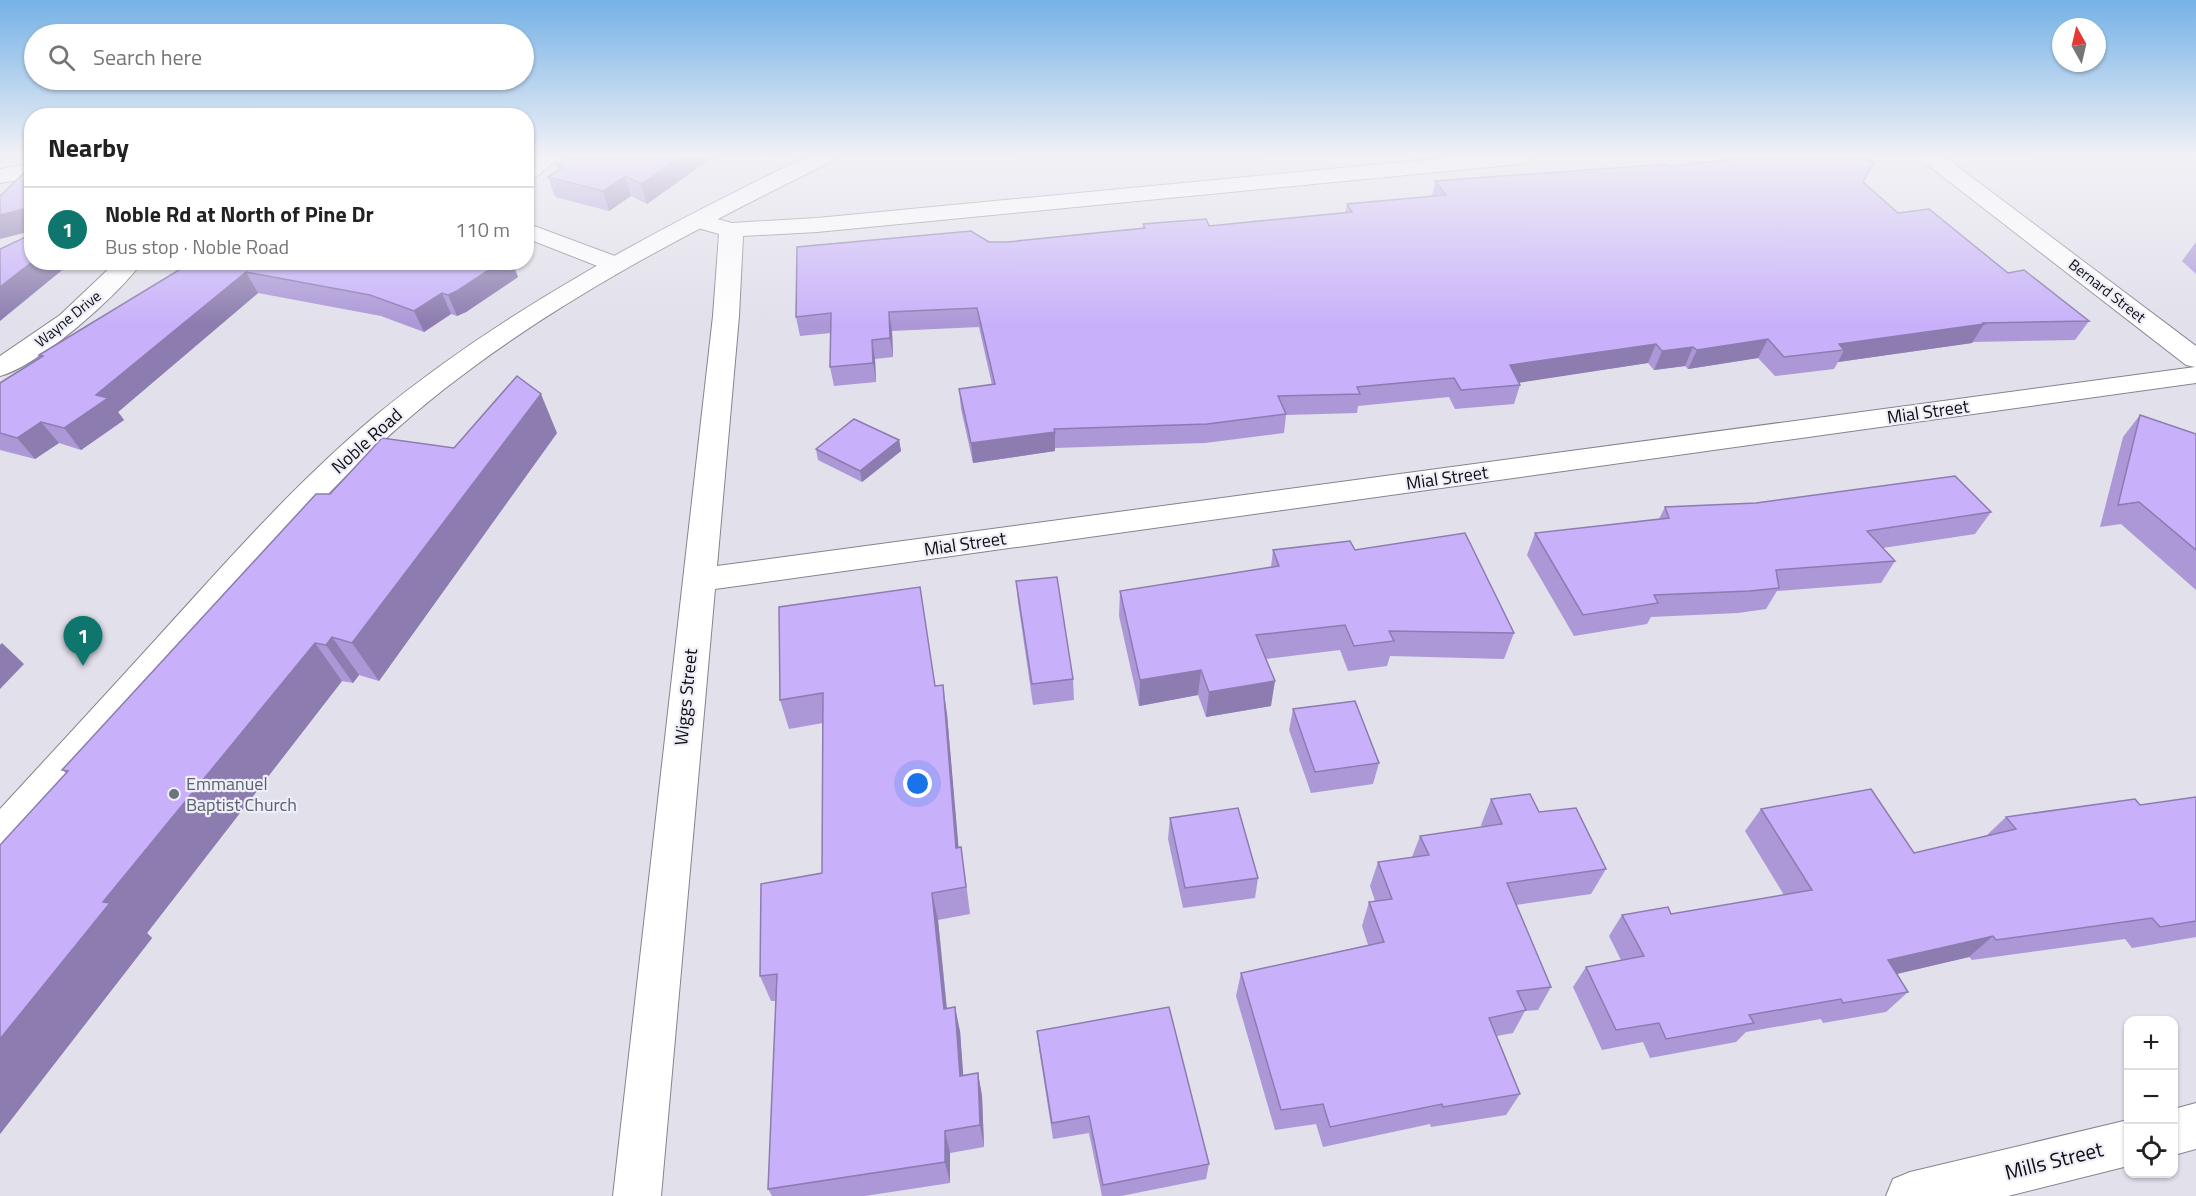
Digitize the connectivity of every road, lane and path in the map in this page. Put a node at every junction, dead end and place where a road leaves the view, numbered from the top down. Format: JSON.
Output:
{"nodes":[{"id":1,"x":735,"y":213,"type":"edge"},
{"id":2,"x":944,"y":213,"type":"edge"},
{"id":3,"x":2005,"y":213,"type":"edge"},
{"id":4,"x":715,"y":226,"type":"junction"},
{"id":5,"x":534,"y":233,"type":"edge"},
{"id":6,"x":614,"y":264,"type":"junction"},
{"id":7,"x":123,"y":270,"type":"edge"},
{"id":8,"x":2196,"y":359,"type":"edge"},
{"id":9,"x":0,"y":368,"type":"edge"},
{"id":10,"x":2196,"y":375,"type":"edge"},
{"id":11,"x":698,"y":580,"type":"junction"},
{"id":12,"x":0,"y":836,"type":"edge"},
{"id":13,"x":2196,"y":1126,"type":"edge"},
{"id":14,"x":2178,"y":1131,"type":"edge"},
{"id":15,"x":2124,"y":1144,"type":"edge"},
{"id":16,"x":637,"y":1196,"type":"edge"},
{"id":17,"x":1910,"y":1196,"type":"edge"}],
"edges":[{"from":1,"to":4,"type":"street","name":"Noble Road"},
{"from":2,"to":4,"type":"street"},
{"from":3,"to":8,"type":"street","name":"Bernard Street"},
{"from":4,"to":6,"type":"street","name":"Noble Road"},
{"from":4,"to":11,"type":"street","name":"Wiggs Street"},
{"from":5,"to":6,"type":"street"},
{"from":6,"to":12,"type":"street","name":"Noble Road"},
{"from":7,"to":9,"type":"street","name":"Wayne Drive"},
{"from":10,"to":11,"type":"street","name":"Mial Street"},
{"from":11,"to":16,"type":"street","name":"Wiggs Street"},
{"from":13,"to":14,"type":"street"},
{"from":15,"to":17,"type":"street","name":"Mills Street"}]}
